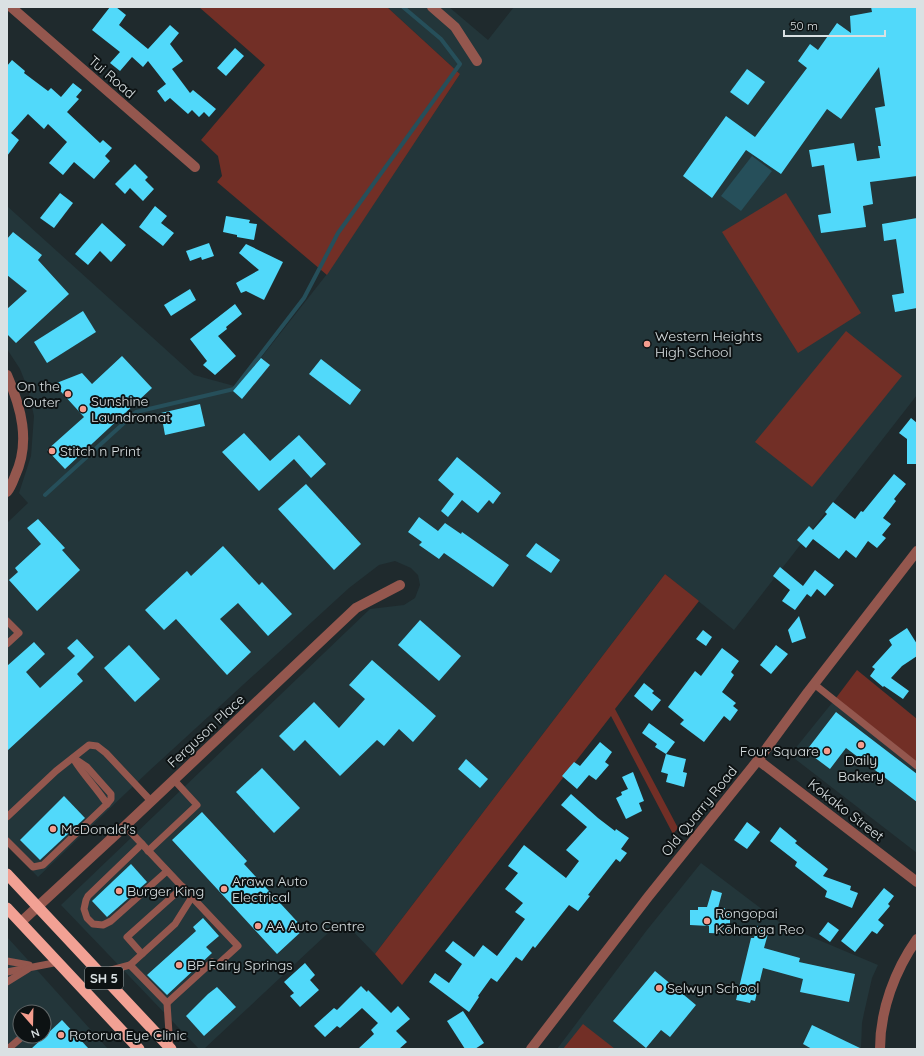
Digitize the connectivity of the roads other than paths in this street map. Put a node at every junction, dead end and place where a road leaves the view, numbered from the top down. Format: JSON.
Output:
{"nodes":[{"id":1,"x":11,"y":7,"type":"edge"},
{"id":2,"x":432,"y":7,"type":"edge"},
{"id":3,"x":477,"y":61,"type":"dead end"},
{"id":4,"x":195,"y":167,"type":"dead end"},
{"id":5,"x":7,"y":375,"type":"edge"},
{"id":6,"x":7,"y":492,"type":"edge"},
{"id":7,"x":917,"y":551,"type":"edge"},
{"id":8,"x":400,"y":586,"type":"dead end"},
{"id":9,"x":8,"y":625,"type":"edge"},
{"id":10,"x":7,"y":644,"type":"edge"},
{"id":11,"x":814,"y":684,"type":"junction"},
{"id":12,"x":73,"y":758,"type":"junction"},
{"id":13,"x":758,"y":760,"type":"junction"},
{"id":14,"x":917,"y":766,"type":"edge"},
{"id":15,"x":174,"y":780,"type":"junction"},
{"id":16,"x":152,"y":801,"type":"junction"},
{"id":17,"x":7,"y":817,"type":"edge"},
{"id":18,"x":125,"y":826,"type":"junction"},
{"id":19,"x":7,"y":841,"type":"edge"},
{"id":20,"x":142,"y":844,"type":"junction"},
{"id":21,"x":148,"y":850,"type":"junction"},
{"id":22,"x":167,"y":870,"type":"junction"},
{"id":23,"x":7,"y":874,"type":"edge"},
{"id":24,"x":917,"y":882,"type":"edge"},
{"id":25,"x":182,"y":886,"type":"junction"},
{"id":26,"x":192,"y":897,"type":"junction"},
{"id":27,"x":37,"y":906,"type":"junction"},
{"id":28,"x":7,"y":908,"type":"edge"},
{"id":29,"x":21,"y":922,"type":"junction"},
{"id":30,"x":917,"y":939,"type":"edge"},
{"id":31,"x":142,"y":954,"type":"junction"},
{"id":32,"x":7,"y":961,"type":"edge"},
{"id":33,"x":59,"y":962,"type":"junction"},
{"id":34,"x":130,"y":965,"type":"junction"},
{"id":35,"x":7,"y":966,"type":"edge"},
{"id":36,"x":34,"y":966,"type":"junction"},
{"id":37,"x":7,"y":972,"type":"edge"},
{"id":38,"x":100,"y":973,"type":"junction"},
{"id":39,"x":7,"y":977,"type":"edge"},
{"id":40,"x":7,"y":982,"type":"edge"},
{"id":41,"x":167,"y":1003,"type":"junction"},
{"id":42,"x":137,"y":1048,"type":"edge"},
{"id":43,"x":171,"y":1049,"type":"edge"},
{"id":44,"x":530,"y":1049,"type":"edge"},
{"id":45,"x":880,"y":1049,"type":"edge"}],
"edges":[{"from":1,"to":4,"type":"street","name":"Tui Road"},
{"from":2,"to":3,"type":"street"},
{"from":5,"to":6,"type":"street"},
{"from":7,"to":11,"type":"street","name":"Old Quarry Road"},
{"from":8,"to":15,"type":"street","name":"Ferguson Place"},
{"from":9,"to":10,"type":"lane"},
{"from":11,"to":13,"type":"street","name":"Old Quarry Road"},
{"from":11,"to":14,"type":"lane"},
{"from":12,"to":16,"type":"lane"},
{"from":12,"to":17,"type":"lane"},
{"from":12,"to":19,"type":"lane"},
{"from":13,"to":24,"type":"street","name":"Kokako Street"},
{"from":13,"to":44,"type":"street","name":"Old Quarry Road"},
{"from":15,"to":16,"type":"street","name":"Ferguson Place"},
{"from":15,"to":21,"type":"lane"},
{"from":16,"to":18,"type":"street","name":"Ferguson Place"},
{"from":18,"to":20,"type":"lane"},
{"from":18,"to":27,"type":"street","name":"Ferguson Place"},
{"from":20,"to":21,"type":"lane"},
{"from":20,"to":22,"type":"lane"},
{"from":21,"to":22,"type":"lane"},
{"from":22,"to":25,"type":"lane"},
{"from":23,"to":27,"type":"highway","number":"SH 5"},
{"from":25,"to":26,"type":"lane"},
{"from":25,"to":31,"type":"lane"},
{"from":26,"to":31,"type":"lane"},
{"from":26,"to":41,"type":"lane"},
{"from":27,"to":29,"type":"street","name":"Ferguson Place"},
{"from":27,"to":38,"type":"highway","number":"SH 5"},
{"from":28,"to":29,"type":"highway","number":"SH 5"},
{"from":29,"to":33,"type":"highway","number":"SH 5"},
{"from":30,"to":45,"type":"street"},
{"from":31,"to":34,"type":"lane"},
{"from":32,"to":36,"type":"lane"},
{"from":33,"to":36,"type":"lane"},
{"from":33,"to":42,"type":"highway","number":"SH 5"},
{"from":34,"to":38,"type":"lane"},
{"from":34,"to":41,"type":"lane"},
{"from":35,"to":36,"type":"lane"},
{"from":36,"to":37,"type":"lane"},
{"from":36,"to":39,"type":"lane"},
{"from":36,"to":40,"type":"lane"},
{"from":38,"to":43,"type":"highway","number":"SH 5"},
{"from":41,"to":43,"type":"lane"}]}
